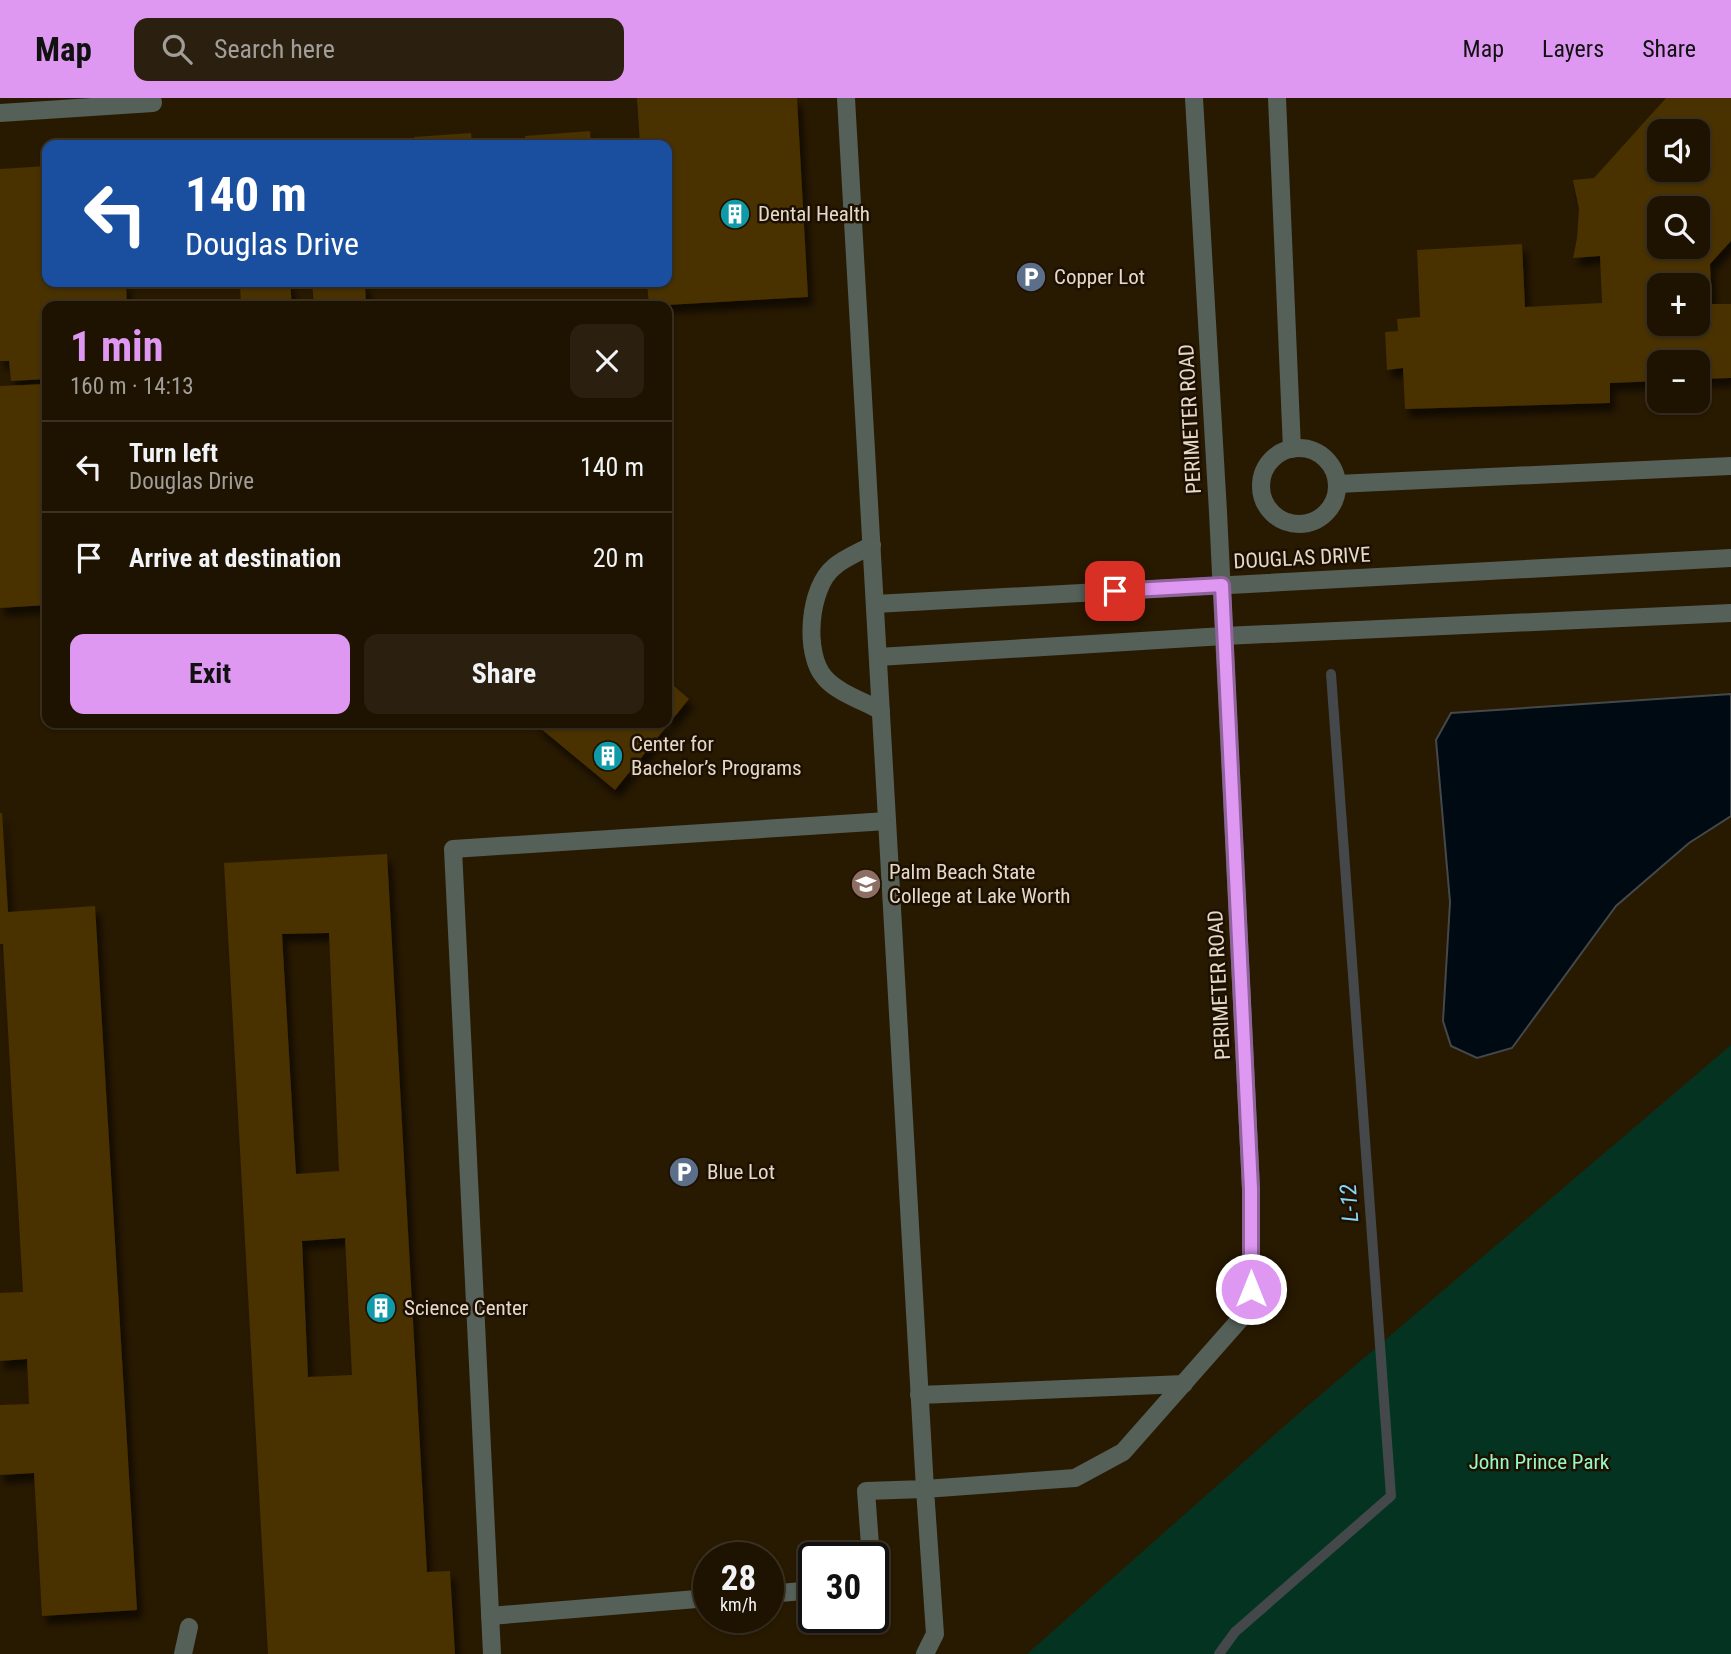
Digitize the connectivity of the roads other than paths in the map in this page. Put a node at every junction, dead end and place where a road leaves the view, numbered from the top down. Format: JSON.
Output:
{"nodes":[{"id":1,"x":846,"y":98,"type":"edge"},
{"id":2,"x":1194,"y":98,"type":"edge"},
{"id":3,"x":1277,"y":98,"type":"edge"},
{"id":4,"x":152,"y":101,"type":"edge"},
{"id":5,"x":0,"y":113,"type":"edge"},
{"id":6,"x":1292,"y":449,"type":"junction"},
{"id":7,"x":1731,"y":466,"type":"edge"},
{"id":8,"x":1338,"y":484,"type":"junction"},
{"id":9,"x":872,"y":545,"type":"junction"},
{"id":10,"x":1731,"y":558,"type":"edge"},
{"id":11,"x":1222,"y":585,"type":"junction"},
{"id":12,"x":875,"y":604,"type":"junction"},
{"id":13,"x":1731,"y":613,"type":"edge"},
{"id":14,"x":1224,"y":636,"type":"junction"},
{"id":15,"x":878,"y":657,"type":"junction"},
{"id":16,"x":881,"y":711,"type":"junction"},
{"id":17,"x":887,"y":821,"type":"junction"},
{"id":18,"x":1184,"y":1384,"type":"junction"},
{"id":19,"x":919,"y":1395,"type":"junction"},
{"id":20,"x":925,"y":1489,"type":"junction"},
{"id":21,"x":870,"y":1542,"type":"edge"},
{"id":22,"x":693,"y":1599,"type":"edge"},
{"id":23,"x":490,"y":1616,"type":"junction"},
{"id":24,"x":189,"y":1627,"type":"dead end"},
{"id":25,"x":183,"y":1654,"type":"edge"},
{"id":26,"x":492,"y":1654,"type":"edge"},
{"id":27,"x":925,"y":1654,"type":"edge"}],
"edges":[{"from":1,"to":9,"type":"street"},
{"from":2,"to":11,"type":"street","name":"PERIMETER ROAD"},
{"from":3,"to":6,"type":"street"},
{"from":4,"to":5,"type":"street"},
{"from":6,"to":8,"type":"street"},
{"from":6,"to":8,"type":"street"},
{"from":7,"to":8,"type":"street"},
{"from":9,"to":12,"type":"street"},
{"from":9,"to":16,"type":"street"},
{"from":10,"to":11,"type":"street","name":"DOUGLAS DRIVE"},
{"from":11,"to":12,"type":"street","name":"DOUGLAS DRIVE"},
{"from":11,"to":14,"type":"street","name":"PERIMETER ROAD"},
{"from":12,"to":15,"type":"street"},
{"from":13,"to":14,"type":"street"},
{"from":14,"to":15,"type":"street"},
{"from":14,"to":18,"type":"street","name":"PERIMETER ROAD"},
{"from":15,"to":16,"type":"street"},
{"from":16,"to":17,"type":"street"},
{"from":17,"to":19,"type":"street"},
{"from":17,"to":23,"type":"street"},
{"from":18,"to":19,"type":"street"},
{"from":18,"to":20,"type":"street","name":"PERIMETER ROAD"},
{"from":19,"to":20,"type":"street"},
{"from":20,"to":21,"type":"street","name":"PERIMETER ROAD"},
{"from":20,"to":27,"type":"street"},
{"from":22,"to":23,"type":"street"},
{"from":23,"to":26,"type":"street"},
{"from":24,"to":25,"type":"street"}]}
